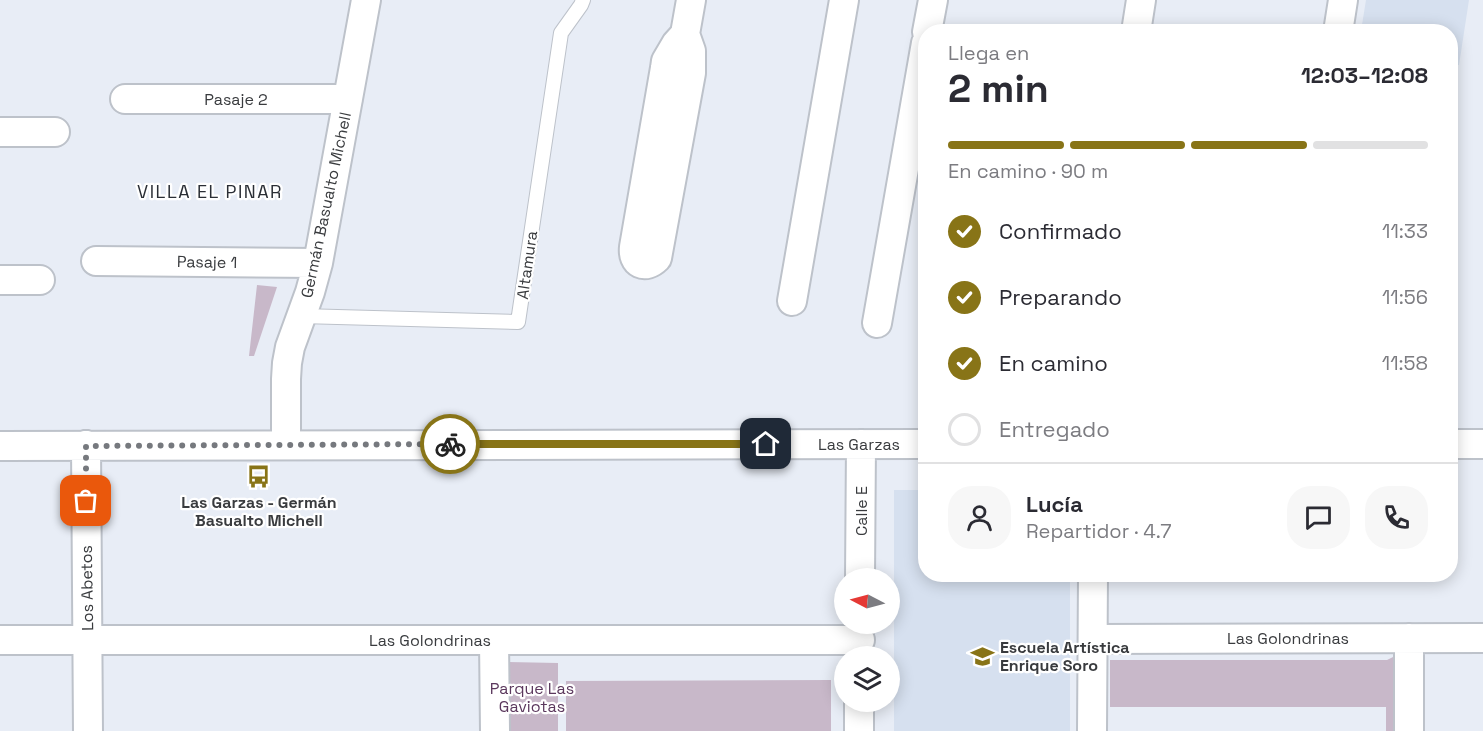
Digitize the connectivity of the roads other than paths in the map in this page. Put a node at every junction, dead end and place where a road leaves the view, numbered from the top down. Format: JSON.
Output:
{"nodes":[{"id":1,"x":366,"y":0,"type":"edge"},
{"id":2,"x":583,"y":0,"type":"edge"},
{"id":3,"x":691,"y":0,"type":"edge"},
{"id":4,"x":844,"y":0,"type":"edge"},
{"id":5,"x":933,"y":0,"type":"edge"},
{"id":6,"x":1141,"y":0,"type":"edge"},
{"id":7,"x":1343,"y":0,"type":"edge"},
{"id":8,"x":928,"y":24,"type":"edge"},
{"id":9,"x":1137,"y":24,"type":"edge"},
{"id":10,"x":1339,"y":24,"type":"edge"},
{"id":11,"x":685,"y":34,"type":"junction"},
{"id":12,"x":918,"y":89,"type":"edge"},
{"id":13,"x":125,"y":99,"type":"dead end"},
{"id":14,"x":348,"y":99,"type":"junction"},
{"id":15,"x":0,"y":132,"type":"edge"},
{"id":16,"x":55,"y":132,"type":"dead end"},
{"id":17,"x":96,"y":261,"type":"dead end"},
{"id":18,"x":318,"y":263,"type":"junction"},
{"id":19,"x":0,"y":280,"type":"edge"},
{"id":20,"x":40,"y":280,"type":"dead end"},
{"id":21,"x":792,"y":302,"type":"dead end"},
{"id":22,"x":302,"y":316,"type":"junction"},
{"id":23,"x":877,"y":323,"type":"dead end"},
{"id":24,"x":861,"y":444,"type":"junction"},
{"id":25,"x":918,"y":444,"type":"edge"},
{"id":26,"x":1458,"y":444,"type":"edge"},
{"id":27,"x":1483,"y":444,"type":"edge"},
{"id":28,"x":286,"y":445,"type":"junction"},
{"id":29,"x":0,"y":446,"type":"edge"},
{"id":30,"x":86,"y":446,"type":"junction"},
{"id":31,"x":860,"y":568,"type":"edge"},
{"id":32,"x":1093,"y":582,"type":"edge"},
{"id":33,"x":1409,"y":638,"type":"junction"},
{"id":34,"x":1483,"y":638,"type":"edge"},
{"id":35,"x":1093,"y":639,"type":"junction"},
{"id":36,"x":0,"y":640,"type":"edge"},
{"id":37,"x":88,"y":640,"type":"junction"},
{"id":38,"x":494,"y":640,"type":"junction"},
{"id":39,"x":860,"y":640,"type":"edge"},
{"id":40,"x":859,"y":712,"type":"edge"},
{"id":41,"x":88,"y":731,"type":"edge"},
{"id":42,"x":495,"y":731,"type":"edge"},
{"id":43,"x":859,"y":731,"type":"edge"},
{"id":44,"x":1092,"y":731,"type":"edge"},
{"id":45,"x":1409,"y":731,"type":"edge"}],
"edges":[{"from":1,"to":14,"type":"street","name":"Germán Basualto Michell"},
{"from":2,"to":22,"type":"lane","name":"Altamura"},
{"from":3,"to":11,"type":"street"},
{"from":4,"to":21,"type":"street"},
{"from":5,"to":8,"type":"street"},
{"from":6,"to":9,"type":"street"},
{"from":7,"to":10,"type":"street"},
{"from":11,"to":11,"type":"street"},
{"from":12,"to":23,"type":"street"},
{"from":13,"to":14,"type":"street","name":"Pasaje 2"},
{"from":14,"to":18,"type":"street","name":"Germán Basualto Michell"},
{"from":15,"to":16,"type":"street"},
{"from":17,"to":18,"type":"street","name":"Pasaje 1"},
{"from":18,"to":22,"type":"street","name":"Germán Basualto Michell"},
{"from":19,"to":20,"type":"street"},
{"from":22,"to":28,"type":"street","name":"Germán Basualto Michell"},
{"from":24,"to":25,"type":"street","name":"Las Garzas"},
{"from":24,"to":28,"type":"street","name":"Las Garzas"},
{"from":24,"to":31,"type":"street","name":"Calle E"},
{"from":26,"to":27,"type":"street"},
{"from":28,"to":30,"type":"street","name":"Las Garzas"},
{"from":29,"to":30,"type":"street","name":"Las Garzas"},
{"from":30,"to":37,"type":"street","name":"Los Abetos"},
{"from":32,"to":35,"type":"street"},
{"from":33,"to":34,"type":"street","name":"Las Golondrinas"},
{"from":33,"to":35,"type":"street","name":"Las Golondrinas"},
{"from":33,"to":45,"type":"street"},
{"from":35,"to":44,"type":"street"},
{"from":36,"to":37,"type":"street","name":"Las Golondrinas"},
{"from":37,"to":38,"type":"street","name":"Las Golondrinas"},
{"from":37,"to":41,"type":"street","name":"Los Abetos"},
{"from":38,"to":39,"type":"street","name":"Las Golondrinas"},
{"from":38,"to":42,"type":"street"},
{"from":40,"to":43,"type":"street"}]}
